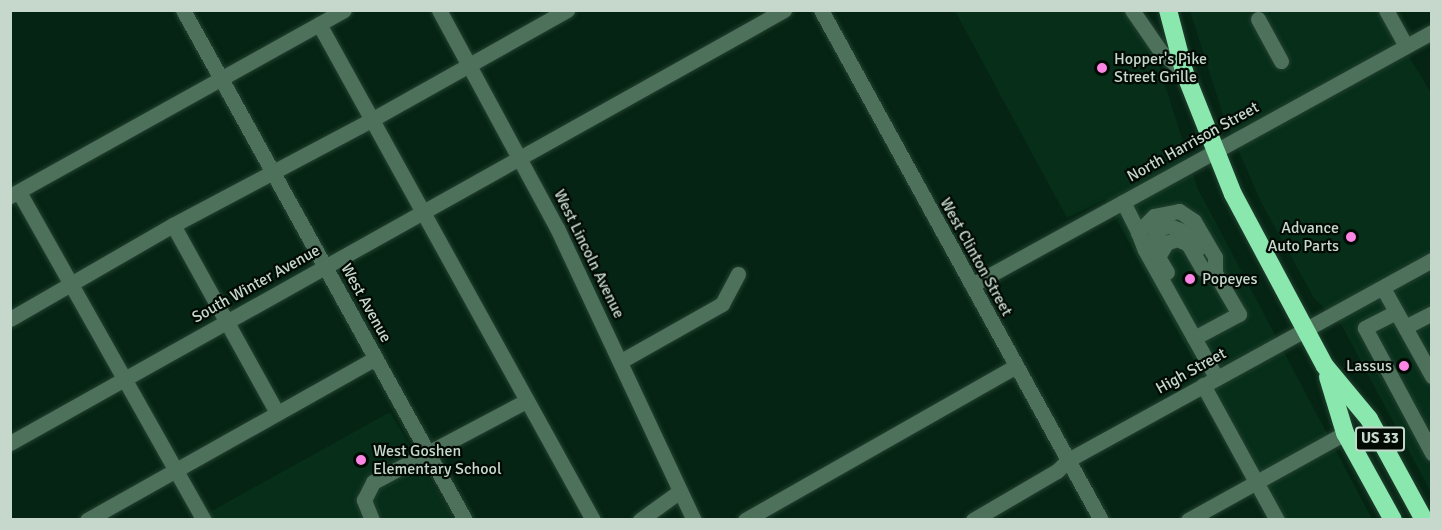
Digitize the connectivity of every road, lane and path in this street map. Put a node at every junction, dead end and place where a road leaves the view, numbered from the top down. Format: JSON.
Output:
{"nodes":[{"id":1,"x":183,"y":10,"type":"edge"},
{"id":2,"x":344,"y":10,"type":"edge"},
{"id":3,"x":439,"y":10,"type":"edge"},
{"id":4,"x":567,"y":10,"type":"edge"},
{"id":5,"x":784,"y":10,"type":"edge"},
{"id":6,"x":821,"y":10,"type":"edge"},
{"id":7,"x":1132,"y":10,"type":"edge"},
{"id":8,"x":1168,"y":10,"type":"edge"},
{"id":9,"x":1386,"y":10,"type":"edge"},
{"id":10,"x":1258,"y":19,"type":"dead end"},
{"id":11,"x":319,"y":24,"type":"junction"},
{"id":12,"x":1431,"y":32,"type":"edge"},
{"id":13,"x":1406,"y":46,"type":"junction"},
{"id":14,"x":1281,"y":61,"type":"dead end"},
{"id":15,"x":468,"y":65,"type":"junction"},
{"id":16,"x":1184,"y":71,"type":"junction"},
{"id":17,"x":220,"y":79,"type":"junction"},
{"id":18,"x":371,"y":120,"type":"junction"},
{"id":19,"x":1213,"y":152,"type":"junction"},
{"id":20,"x":519,"y":158,"type":"junction"},
{"id":21,"x":273,"y":173,"type":"junction"},
{"id":22,"x":15,"y":194,"type":"edge"},
{"id":23,"x":1123,"y":202,"type":"junction"},
{"id":24,"x":422,"y":212,"type":"junction"},
{"id":25,"x":172,"y":225,"type":"junction"},
{"id":26,"x":1138,"y":231,"type":"junction"},
{"id":27,"x":1431,"y":260,"type":"edge"},
{"id":28,"x":325,"y":267,"type":"junction"},
{"id":29,"x":1215,"y":273,"type":"junction"},
{"id":30,"x":738,"y":274,"type":"dead end"},
{"id":31,"x":71,"y":284,"type":"junction"},
{"id":32,"x":972,"y":285,"type":"junction"},
{"id":33,"x":1383,"y":288,"type":"junction"},
{"id":34,"x":1396,"y":312,"type":"junction"},
{"id":35,"x":1431,"y":313,"type":"edge"},
{"id":36,"x":10,"y":319,"type":"edge"},
{"id":37,"x":1184,"y":320,"type":"junction"},
{"id":38,"x":225,"y":322,"type":"junction"},
{"id":39,"x":1405,"y":327,"type":"junction"},
{"id":40,"x":1305,"y":330,"type":"junction"},
{"id":41,"x":1194,"y":338,"type":"junction"},
{"id":42,"x":376,"y":358,"type":"junction"},
{"id":43,"x":621,"y":361,"type":"junction"},
{"id":44,"x":1016,"y":366,"type":"junction"},
{"id":45,"x":1325,"y":366,"type":"junction"},
{"id":46,"x":1431,"y":376,"type":"edge"},
{"id":47,"x":124,"y":378,"type":"junction"},
{"id":48,"x":1210,"y":381,"type":"junction"},
{"id":49,"x":526,"y":401,"type":"junction"},
{"id":50,"x":277,"y":413,"type":"junction"},
{"id":51,"x":1345,"y":432,"type":"junction"},
{"id":52,"x":10,"y":443,"type":"edge"},
{"id":53,"x":428,"y":452,"type":"junction"},
{"id":54,"x":1431,"y":453,"type":"edge"},
{"id":55,"x":1068,"y":460,"type":"junction"},
{"id":56,"x":177,"y":470,"type":"junction"},
{"id":57,"x":1256,"y":481,"type":"junction"},
{"id":58,"x":680,"y":491,"type":"junction"},
{"id":59,"x":1431,"y":516,"type":"edge"},
{"id":60,"x":87,"y":519,"type":"edge"},
{"id":61,"x":204,"y":519,"type":"edge"},
{"id":62,"x":372,"y":519,"type":"edge"},
{"id":63,"x":465,"y":519,"type":"edge"},
{"id":64,"x":593,"y":519,"type":"edge"},
{"id":65,"x":640,"y":519,"type":"edge"},
{"id":66,"x":694,"y":519,"type":"edge"},
{"id":67,"x":745,"y":519,"type":"edge"},
{"id":68,"x":973,"y":519,"type":"edge"},
{"id":69,"x":1101,"y":519,"type":"edge"},
{"id":70,"x":1188,"y":519,"type":"edge"},
{"id":71,"x":1277,"y":519,"type":"edge"},
{"id":72,"x":1393,"y":519,"type":"edge"},
{"id":73,"x":1425,"y":519,"type":"edge"}],
"edges":[{"from":1,"to":17,"type":"street","name":"West Avenue"},
{"from":2,"to":11,"type":"street"},
{"from":3,"to":15,"type":"street","name":"West Lincoln Avenue"},
{"from":4,"to":15,"type":"street"},
{"from":5,"to":20,"type":"street","name":"South Winter Avenue"},
{"from":6,"to":32,"type":"street","name":"West Clinton Street"},
{"from":7,"to":16,"type":"street"},
{"from":8,"to":16,"type":"highway","number":"US 33"},
{"from":9,"to":13,"type":"street"},
{"from":10,"to":14,"type":"street"},
{"from":11,"to":17,"type":"street"},
{"from":11,"to":18,"type":"street"},
{"from":12,"to":13,"type":"street","name":"North Harrison Street"},
{"from":13,"to":19,"type":"street","name":"North Harrison Street"},
{"from":15,"to":18,"type":"street"},
{"from":15,"to":20,"type":"street","name":"West Lincoln Avenue"},
{"from":16,"to":19,"type":"highway","number":"US 33"},
{"from":17,"to":21,"type":"street","name":"West Avenue"},
{"from":17,"to":22,"type":"street"},
{"from":18,"to":21,"type":"street"},
{"from":18,"to":24,"type":"street"},
{"from":19,"to":23,"type":"street","name":"North Harrison Street"},
{"from":19,"to":40,"type":"highway","number":"US 33"},
{"from":20,"to":24,"type":"street","name":"South Winter Avenue"},
{"from":20,"to":43,"type":"street","name":"West Lincoln Avenue"},
{"from":21,"to":25,"type":"street"},
{"from":21,"to":28,"type":"street","name":"West Avenue"},
{"from":22,"to":31,"type":"street"},
{"from":23,"to":26,"type":"street"},
{"from":23,"to":32,"type":"street","name":"North Harrison Street"},
{"from":24,"to":28,"type":"street","name":"South Winter Avenue"},
{"from":24,"to":49,"type":"street"},
{"from":25,"to":31,"type":"street"},
{"from":25,"to":38,"type":"street"},
{"from":26,"to":29,"type":"street"},
{"from":26,"to":37,"type":"street"},
{"from":27,"to":33,"type":"street","name":"High Street"},
{"from":28,"to":38,"type":"street","name":"South Winter Avenue"},
{"from":28,"to":42,"type":"street","name":"West Avenue"},
{"from":29,"to":37,"type":"street"},
{"from":29,"to":41,"type":"street"},
{"from":30,"to":43,"type":"street"},
{"from":31,"to":36,"type":"street"},
{"from":31,"to":47,"type":"street"},
{"from":32,"to":44,"type":"street","name":"West Clinton Street"},
{"from":33,"to":34,"type":"street"},
{"from":33,"to":40,"type":"street","name":"High Street"},
{"from":34,"to":39,"type":"street"},
{"from":34,"to":54,"type":"street"},
{"from":35,"to":39,"type":"street"},
{"from":37,"to":41,"type":"street"},
{"from":38,"to":47,"type":"street","name":"South Winter Avenue"},
{"from":38,"to":50,"type":"street"},
{"from":39,"to":46,"type":"street"},
{"from":40,"to":45,"type":"highway","number":"US 33"},
{"from":40,"to":48,"type":"street","name":"High Street"},
{"from":41,"to":48,"type":"street"},
{"from":42,"to":50,"type":"street"},
{"from":42,"to":53,"type":"street","name":"West Avenue"},
{"from":43,"to":58,"type":"street","name":"West Lincoln Avenue"},
{"from":44,"to":55,"type":"street","name":"West Clinton Street"},
{"from":44,"to":67,"type":"street"},
{"from":45,"to":51,"type":"highway"},
{"from":45,"to":73,"type":"highway","number":"US 33"},
{"from":47,"to":52,"type":"street","name":"South Winter Avenue"},
{"from":47,"to":56,"type":"street"},
{"from":48,"to":55,"type":"street","name":"High Street"},
{"from":48,"to":57,"type":"street"},
{"from":49,"to":53,"type":"street"},
{"from":49,"to":64,"type":"street"},
{"from":50,"to":56,"type":"street"},
{"from":51,"to":57,"type":"street"},
{"from":51,"to":72,"type":"highway"},
{"from":53,"to":62,"type":"street"},
{"from":53,"to":63,"type":"street","name":"West Avenue"},
{"from":55,"to":68,"type":"street","name":"High Street"},
{"from":55,"to":69,"type":"street","name":"West Clinton Street"},
{"from":56,"to":60,"type":"street"},
{"from":56,"to":61,"type":"street"},
{"from":57,"to":70,"type":"street"},
{"from":57,"to":71,"type":"street"},
{"from":58,"to":65,"type":"street"},
{"from":58,"to":66,"type":"street","name":"West Lincoln Avenue"},
{"from":59,"to":73,"type":"street"}]}
